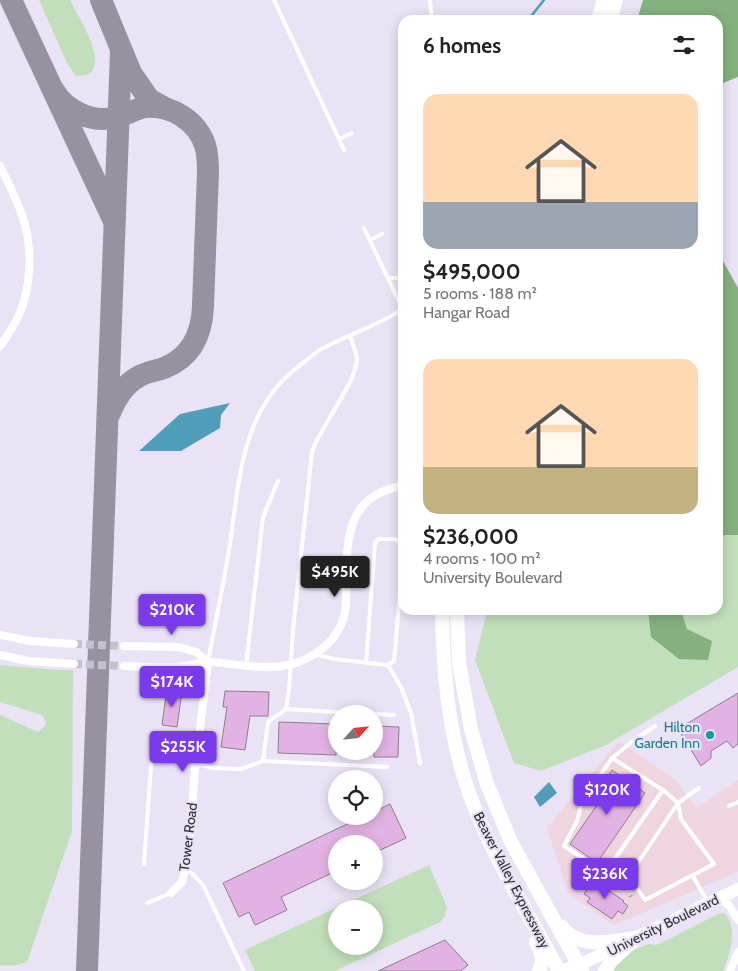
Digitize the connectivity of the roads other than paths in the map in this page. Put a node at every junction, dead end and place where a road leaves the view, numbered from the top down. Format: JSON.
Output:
{"nodes":[{"id":1,"x":274,"y":0,"type":"edge"},
{"id":2,"x":430,"y":0,"type":"edge"},
{"id":3,"x":604,"y":0,"type":"edge"},
{"id":4,"x":616,"y":0,"type":"edge"},
{"id":5,"x":432,"y":15,"type":"edge"},
{"id":6,"x":600,"y":15,"type":"edge"},
{"id":7,"x":612,"y":15,"type":"edge"},
{"id":8,"x":352,"y":133,"type":"dead end"},
{"id":9,"x":340,"y":139,"type":"junction"},
{"id":10,"x":344,"y":150,"type":"dead end"},
{"id":11,"x":0,"y":166,"type":"edge"},
{"id":12,"x":364,"y":228,"type":"dead end"},
{"id":13,"x":382,"y":234,"type":"dead end"},
{"id":14,"x":370,"y":240,"type":"junction"},
{"id":15,"x":388,"y":278,"type":"junction"},
{"id":16,"x":398,"y":278,"type":"edge"},
{"id":17,"x":398,"y":300,"type":"edge"},
{"id":18,"x":398,"y":311,"type":"edge"},
{"id":19,"x":350,"y":336,"type":"junction"},
{"id":20,"x":0,"y":346,"type":"edge"},
{"id":21,"x":278,"y":480,"type":"dead end"},
{"id":22,"x":398,"y":487,"type":"edge"},
{"id":23,"x":398,"y":541,"type":"edge"},
{"id":24,"x":398,"y":615,"type":"edge"},
{"id":25,"x":442,"y":615,"type":"edge"},
{"id":26,"x":457,"y":615,"type":"edge"},
{"id":27,"x":0,"y":636,"type":"edge"},
{"id":28,"x":74,"y":644,"type":"tunnel mouth"},
{"id":29,"x":124,"y":646,"type":"tunnel mouth"},
{"id":30,"x":315,"y":654,"type":"junction"},
{"id":31,"x":0,"y":655,"type":"edge"},
{"id":32,"x":208,"y":662,"type":"junction"},
{"id":33,"x":366,"y":663,"type":"junction"},
{"id":34,"x":74,"y":664,"type":"tunnel mouth"},
{"id":35,"x":292,"y":664,"type":"junction"},
{"id":36,"x":388,"y":665,"type":"junction"},
{"id":37,"x":124,"y":666,"type":"tunnel mouth"},
{"id":38,"x":246,"y":666,"type":"junction"},
{"id":39,"x":286,"y":709,"type":"junction"},
{"id":40,"x":328,"y":712,"type":"edge"},
{"id":41,"x":383,"y":714,"type":"edge"},
{"id":42,"x":394,"y":715,"type":"dead end"},
{"id":43,"x":656,"y":726,"type":"dead end"},
{"id":44,"x":198,"y":741,"type":"junction"},
{"id":45,"x":612,"y":758,"type":"junction"},
{"id":46,"x":264,"y":761,"type":"junction"},
{"id":47,"x":420,"y":763,"type":"dead end"},
{"id":48,"x":196,"y":764,"type":"junction"},
{"id":49,"x":387,"y":767,"type":"dead end"},
{"id":50,"x":699,"y":788,"type":"dead end"},
{"id":51,"x":663,"y":790,"type":"junction"},
{"id":52,"x":738,"y":802,"type":"edge"},
{"id":53,"x":678,"y":803,"type":"junction"},
{"id":54,"x":730,"y":806,"type":"dead end"},
{"id":55,"x":144,"y":864,"type":"dead end"},
{"id":56,"x":186,"y":866,"type":"junction"},
{"id":57,"x":605,"y":873,"type":"junction"},
{"id":58,"x":630,"y":876,"type":"junction"},
{"id":59,"x":693,"y":876,"type":"junction"},
{"id":60,"x":738,"y":889,"type":"edge"},
{"id":61,"x":171,"y":893,"type":"joint"},
{"id":62,"x":518,"y":894,"type":"junction"},
{"id":63,"x":713,"y":901,"type":"junction"},
{"id":64,"x":147,"y":903,"type":"dead end"},
{"id":65,"x":548,"y":911,"type":"junction"},
{"id":66,"x":738,"y":920,"type":"edge"},
{"id":67,"x":636,"y":938,"type":"junction"},
{"id":68,"x":738,"y":952,"type":"edge"},
{"id":69,"x":580,"y":968,"type":"edge"},
{"id":70,"x":244,"y":971,"type":"edge"},
{"id":71,"x":539,"y":971,"type":"edge"},
{"id":72,"x":560,"y":971,"type":"edge"},
{"id":73,"x":605,"y":971,"type":"edge"},
{"id":74,"x":730,"y":971,"type":"edge"}],
"edges":[{"from":1,"to":9,"type":"lane"},
{"from":2,"to":5,"type":"lane"},
{"from":3,"to":6,"type":"highway"},
{"from":4,"to":7,"type":"highway"},
{"from":8,"to":9,"type":"lane"},
{"from":9,"to":10,"type":"lane"},
{"from":11,"to":20,"type":"street"},
{"from":12,"to":14,"type":"lane"},
{"from":13,"to":14,"type":"lane"},
{"from":14,"to":15,"type":"lane"},
{"from":15,"to":16,"type":"lane"},
{"from":15,"to":17,"type":"lane"},
{"from":18,"to":19,"type":"lane"},
{"from":19,"to":32,"type":"lane"},
{"from":19,"to":35,"type":"lane"},
{"from":21,"to":38,"type":"lane"},
{"from":22,"to":30,"type":"street"},
{"from":23,"to":33,"type":"lane"},
{"from":24,"to":36,"type":"lane"},
{"from":25,"to":62,"type":"highway","name":"Beaver Valley Expressway"},
{"from":26,"to":65,"type":"highway","name":"Beaver Valley Expressway"},
{"from":27,"to":28,"type":"street"},
{"from":29,"to":32,"type":"street"},
{"from":30,"to":33,"type":"lane"},
{"from":30,"to":35,"type":"street"},
{"from":31,"to":34,"type":"street"},
{"from":32,"to":37,"type":"street"},
{"from":32,"to":38,"type":"street"},
{"from":32,"to":44,"type":"street","name":"Tower Road"},
{"from":33,"to":36,"type":"lane"},
{"from":35,"to":38,"type":"street"},
{"from":35,"to":39,"type":"lane"},
{"from":36,"to":47,"type":"lane"},
{"from":39,"to":40,"type":"lane"},
{"from":39,"to":46,"type":"lane"},
{"from":41,"to":42,"type":"lane"},
{"from":43,"to":45,"type":"lane"},
{"from":44,"to":48,"type":"street","name":"Tower Road"},
{"from":44,"to":55,"type":"lane"},
{"from":45,"to":51,"type":"lane"},
{"from":45,"to":57,"type":"lane"},
{"from":46,"to":48,"type":"lane"},
{"from":46,"to":49,"type":"lane"},
{"from":48,"to":56,"type":"street","name":"Tower Road"},
{"from":50,"to":53,"type":"lane"},
{"from":51,"to":53,"type":"lane"},
{"from":51,"to":57,"type":"lane"},
{"from":52,"to":54,"type":"lane"},
{"from":53,"to":58,"type":"lane"},
{"from":53,"to":59,"type":"lane"},
{"from":56,"to":61,"type":"street","name":"Tower Road"},
{"from":56,"to":70,"type":"lane"},
{"from":57,"to":58,"type":"lane"},
{"from":58,"to":59,"type":"lane"},
{"from":59,"to":63,"type":"lane"},
{"from":60,"to":63,"type":"main road","name":"University Boulevard"},
{"from":61,"to":64,"type":"lane","name":"Tower Road"},
{"from":62,"to":71,"type":"highway"},
{"from":62,"to":72,"type":"highway","name":"Beaver Valley Expressway"},
{"from":63,"to":66,"type":"street"},
{"from":63,"to":67,"type":"main road","name":"University Boulevard"},
{"from":65,"to":67,"type":"highway"},
{"from":65,"to":69,"type":"highway","name":"Beaver Valley Expressway"},
{"from":67,"to":69,"type":"main road","name":"University Boulevard"},
{"from":67,"to":73,"type":"highway"},
{"from":68,"to":74,"type":"street"},
{"from":69,"to":72,"type":"main road","name":"University Boulevard"}]}
